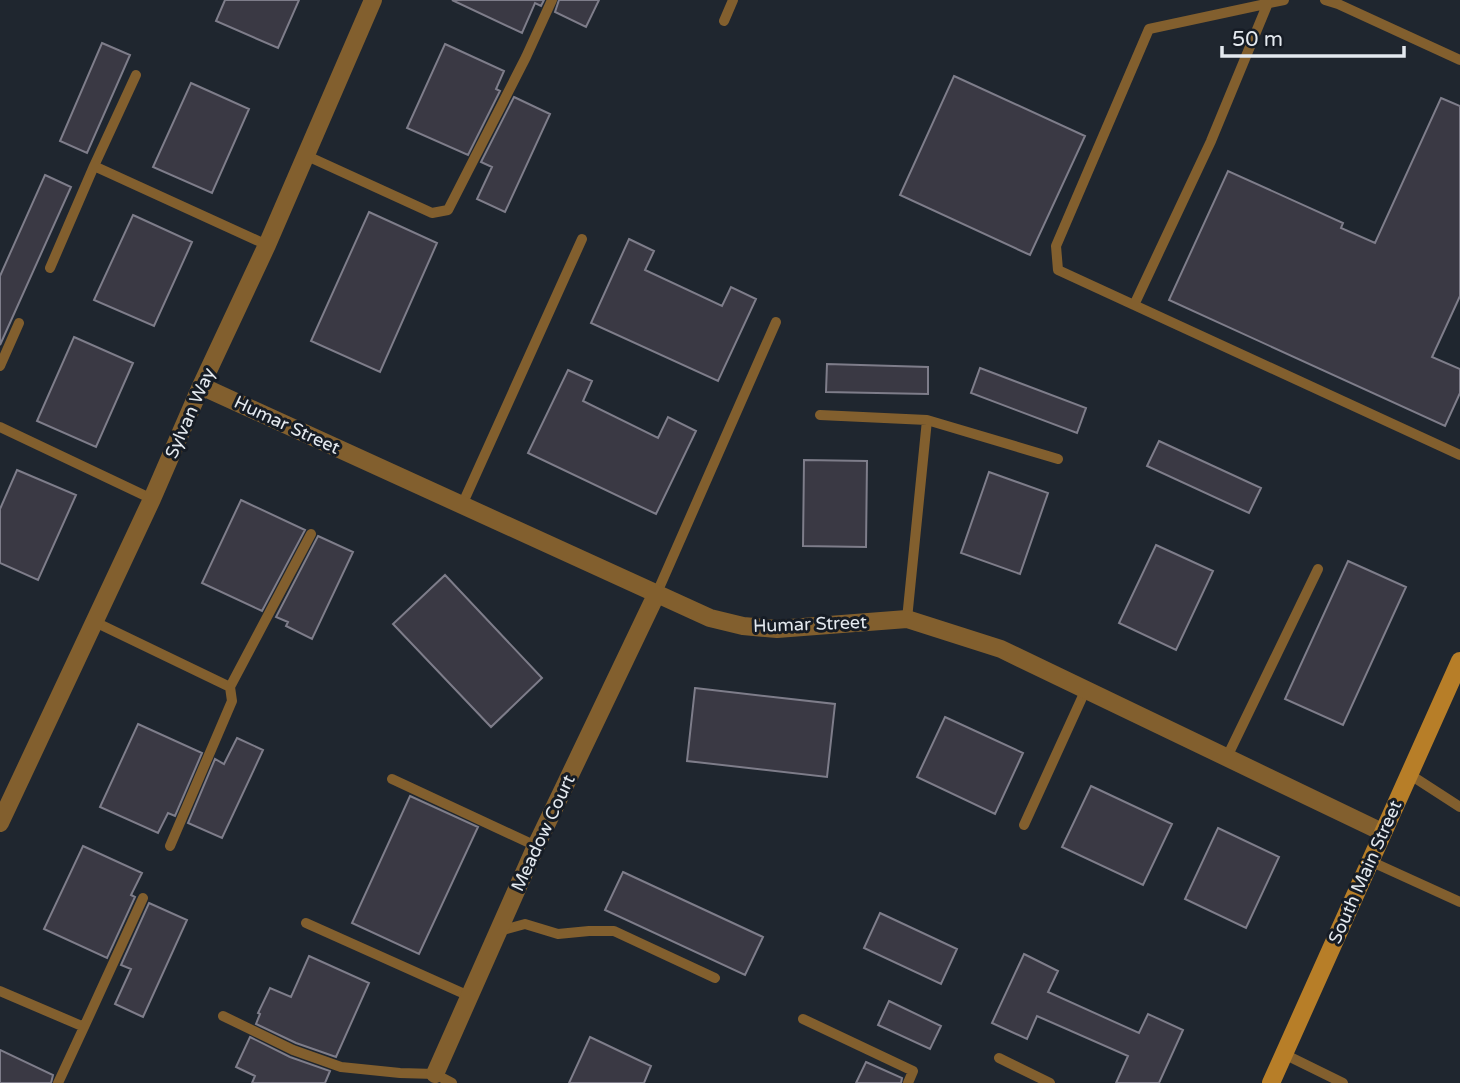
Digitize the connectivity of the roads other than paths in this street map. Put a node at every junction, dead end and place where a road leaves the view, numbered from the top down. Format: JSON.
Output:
{"nodes":[{"id":1,"x":373,"y":0,"type":"edge"},
{"id":2,"x":552,"y":0,"type":"edge"},
{"id":3,"x":733,"y":0,"type":"edge"},
{"id":4,"x":1284,"y":0,"type":"edge"},
{"id":5,"x":1325,"y":0,"type":"edge"},
{"id":6,"x":1268,"y":4,"type":"junction"},
{"id":7,"x":724,"y":20,"type":"dead end"},
{"id":8,"x":1460,"y":60,"type":"edge"},
{"id":9,"x":136,"y":75,"type":"dead end"},
{"id":10,"x":306,"y":155,"type":"junction"},
{"id":11,"x":94,"y":166,"type":"junction"},
{"id":12,"x":582,"y":239,"type":"dead end"},
{"id":13,"x":267,"y":245,"type":"junction"},
{"id":14,"x":50,"y":268,"type":"dead end"},
{"id":15,"x":1134,"y":305,"type":"junction"},
{"id":16,"x":19,"y":323,"type":"dead end"},
{"id":17,"x":776,"y":323,"type":"dead end"},
{"id":18,"x":0,"y":366,"type":"edge"},
{"id":19,"x":201,"y":386,"type":"junction"},
{"id":20,"x":820,"y":415,"type":"dead end"},
{"id":21,"x":927,"y":420,"type":"junction"},
{"id":22,"x":0,"y":427,"type":"edge"},
{"id":23,"x":1460,"y":455,"type":"edge"},
{"id":24,"x":1058,"y":459,"type":"dead end"},
{"id":25,"x":152,"y":499,"type":"junction"},
{"id":26,"x":462,"y":505,"type":"junction"},
{"id":27,"x":312,"y":534,"type":"dead end"},
{"id":28,"x":1318,"y":569,"type":"dead end"},
{"id":29,"x":656,"y":594,"type":"junction"},
{"id":30,"x":907,"y":618,"type":"junction"},
{"id":31,"x":94,"y":622,"type":"junction"},
{"id":32,"x":1460,"y":661,"type":"edge"},
{"id":33,"x":230,"y":687,"type":"junction"},
{"id":34,"x":1086,"y":689,"type":"junction"},
{"id":35,"x":1227,"y":757,"type":"junction"},
{"id":36,"x":1409,"y":774,"type":"junction"},
{"id":37,"x":392,"y":779,"type":"dead end"},
{"id":38,"x":1460,"y":807,"type":"edge"},
{"id":39,"x":3,"y":811,"type":"edge"},
{"id":40,"x":1024,"y":825,"type":"dead end"},
{"id":41,"x":1382,"y":832,"type":"junction"},
{"id":42,"x":170,"y":845,"type":"dead end"},
{"id":43,"x":536,"y":846,"type":"junction"},
{"id":44,"x":1370,"y":861,"type":"junction"},
{"id":45,"x":143,"y":898,"type":"dead end"},
{"id":46,"x":1460,"y":902,"type":"edge"},
{"id":47,"x":306,"y":923,"type":"dead end"},
{"id":48,"x":499,"y":931,"type":"junction"},
{"id":49,"x":715,"y":978,"type":"dead end"},
{"id":50,"x":0,"y":991,"type":"edge"},
{"id":51,"x":469,"y":996,"type":"junction"},
{"id":52,"x":223,"y":1016,"type":"dead end"},
{"id":53,"x":803,"y":1019,"type":"dead end"},
{"id":54,"x":84,"y":1027,"type":"junction"},
{"id":55,"x":1284,"y":1054,"type":"junction"},
{"id":56,"x":999,"y":1058,"type":"dead end"},
{"id":57,"x":430,"y":1078,"type":"edge"},
{"id":58,"x":58,"y":1083,"type":"edge"},
{"id":59,"x":452,"y":1083,"type":"edge"},
{"id":60,"x":908,"y":1083,"type":"edge"},
{"id":61,"x":1050,"y":1083,"type":"edge"},
{"id":62,"x":1271,"y":1083,"type":"edge"},
{"id":63,"x":1343,"y":1083,"type":"edge"}],
"edges":[{"from":1,"to":10,"type":"street","name":"Sylvan Way"},
{"from":2,"to":10,"type":"lane"},
{"from":3,"to":7,"type":"lane"},
{"from":4,"to":6,"type":"lane"},
{"from":5,"to":8,"type":"lane"},
{"from":6,"to":15,"type":"lane"},
{"from":6,"to":15,"type":"lane"},
{"from":9,"to":11,"type":"lane"},
{"from":10,"to":13,"type":"street","name":"Sylvan Way"},
{"from":11,"to":13,"type":"lane"},
{"from":11,"to":14,"type":"lane"},
{"from":12,"to":26,"type":"lane"},
{"from":13,"to":19,"type":"street","name":"Sylvan Way"},
{"from":15,"to":23,"type":"lane"},
{"from":16,"to":18,"type":"lane"},
{"from":17,"to":29,"type":"lane"},
{"from":19,"to":25,"type":"street","name":"Sylvan Way"},
{"from":19,"to":26,"type":"street","name":"Humar Street"},
{"from":20,"to":21,"type":"lane"},
{"from":21,"to":24,"type":"lane"},
{"from":21,"to":30,"type":"lane"},
{"from":22,"to":25,"type":"lane"},
{"from":25,"to":31,"type":"street","name":"Sylvan Way"},
{"from":26,"to":29,"type":"street","name":"Humar Street"},
{"from":27,"to":33,"type":"lane"},
{"from":28,"to":35,"type":"lane"},
{"from":29,"to":30,"type":"street","name":"Humar Street"},
{"from":29,"to":43,"type":"street","name":"Meadow Court"},
{"from":30,"to":34,"type":"street","name":"Humar Street"},
{"from":31,"to":33,"type":"lane"},
{"from":31,"to":39,"type":"street","name":"Sylvan Way"},
{"from":32,"to":36,"type":"main road","name":"South Main Street"},
{"from":33,"to":42,"type":"lane"},
{"from":34,"to":35,"type":"street","name":"Humar Street"},
{"from":34,"to":40,"type":"lane"},
{"from":35,"to":41,"type":"street","name":"Humar Street"},
{"from":36,"to":38,"type":"lane"},
{"from":36,"to":41,"type":"main road","name":"South Main Street"},
{"from":37,"to":43,"type":"lane"},
{"from":41,"to":44,"type":"main road","name":"South Main Street"},
{"from":43,"to":48,"type":"street","name":"Meadow Court"},
{"from":44,"to":46,"type":"lane"},
{"from":44,"to":55,"type":"main road","name":"South Main Street"},
{"from":45,"to":54,"type":"lane"},
{"from":47,"to":51,"type":"lane"},
{"from":48,"to":49,"type":"lane"},
{"from":48,"to":51,"type":"street","name":"Meadow Court"},
{"from":50,"to":54,"type":"lane"},
{"from":51,"to":57,"type":"street","name":"Meadow Court"},
{"from":52,"to":57,"type":"lane"},
{"from":53,"to":60,"type":"lane"},
{"from":54,"to":58,"type":"lane"},
{"from":55,"to":62,"type":"main road","name":"South Main Street"},
{"from":55,"to":63,"type":"lane"},
{"from":56,"to":61,"type":"lane"},
{"from":57,"to":59,"type":"lane"}]}
